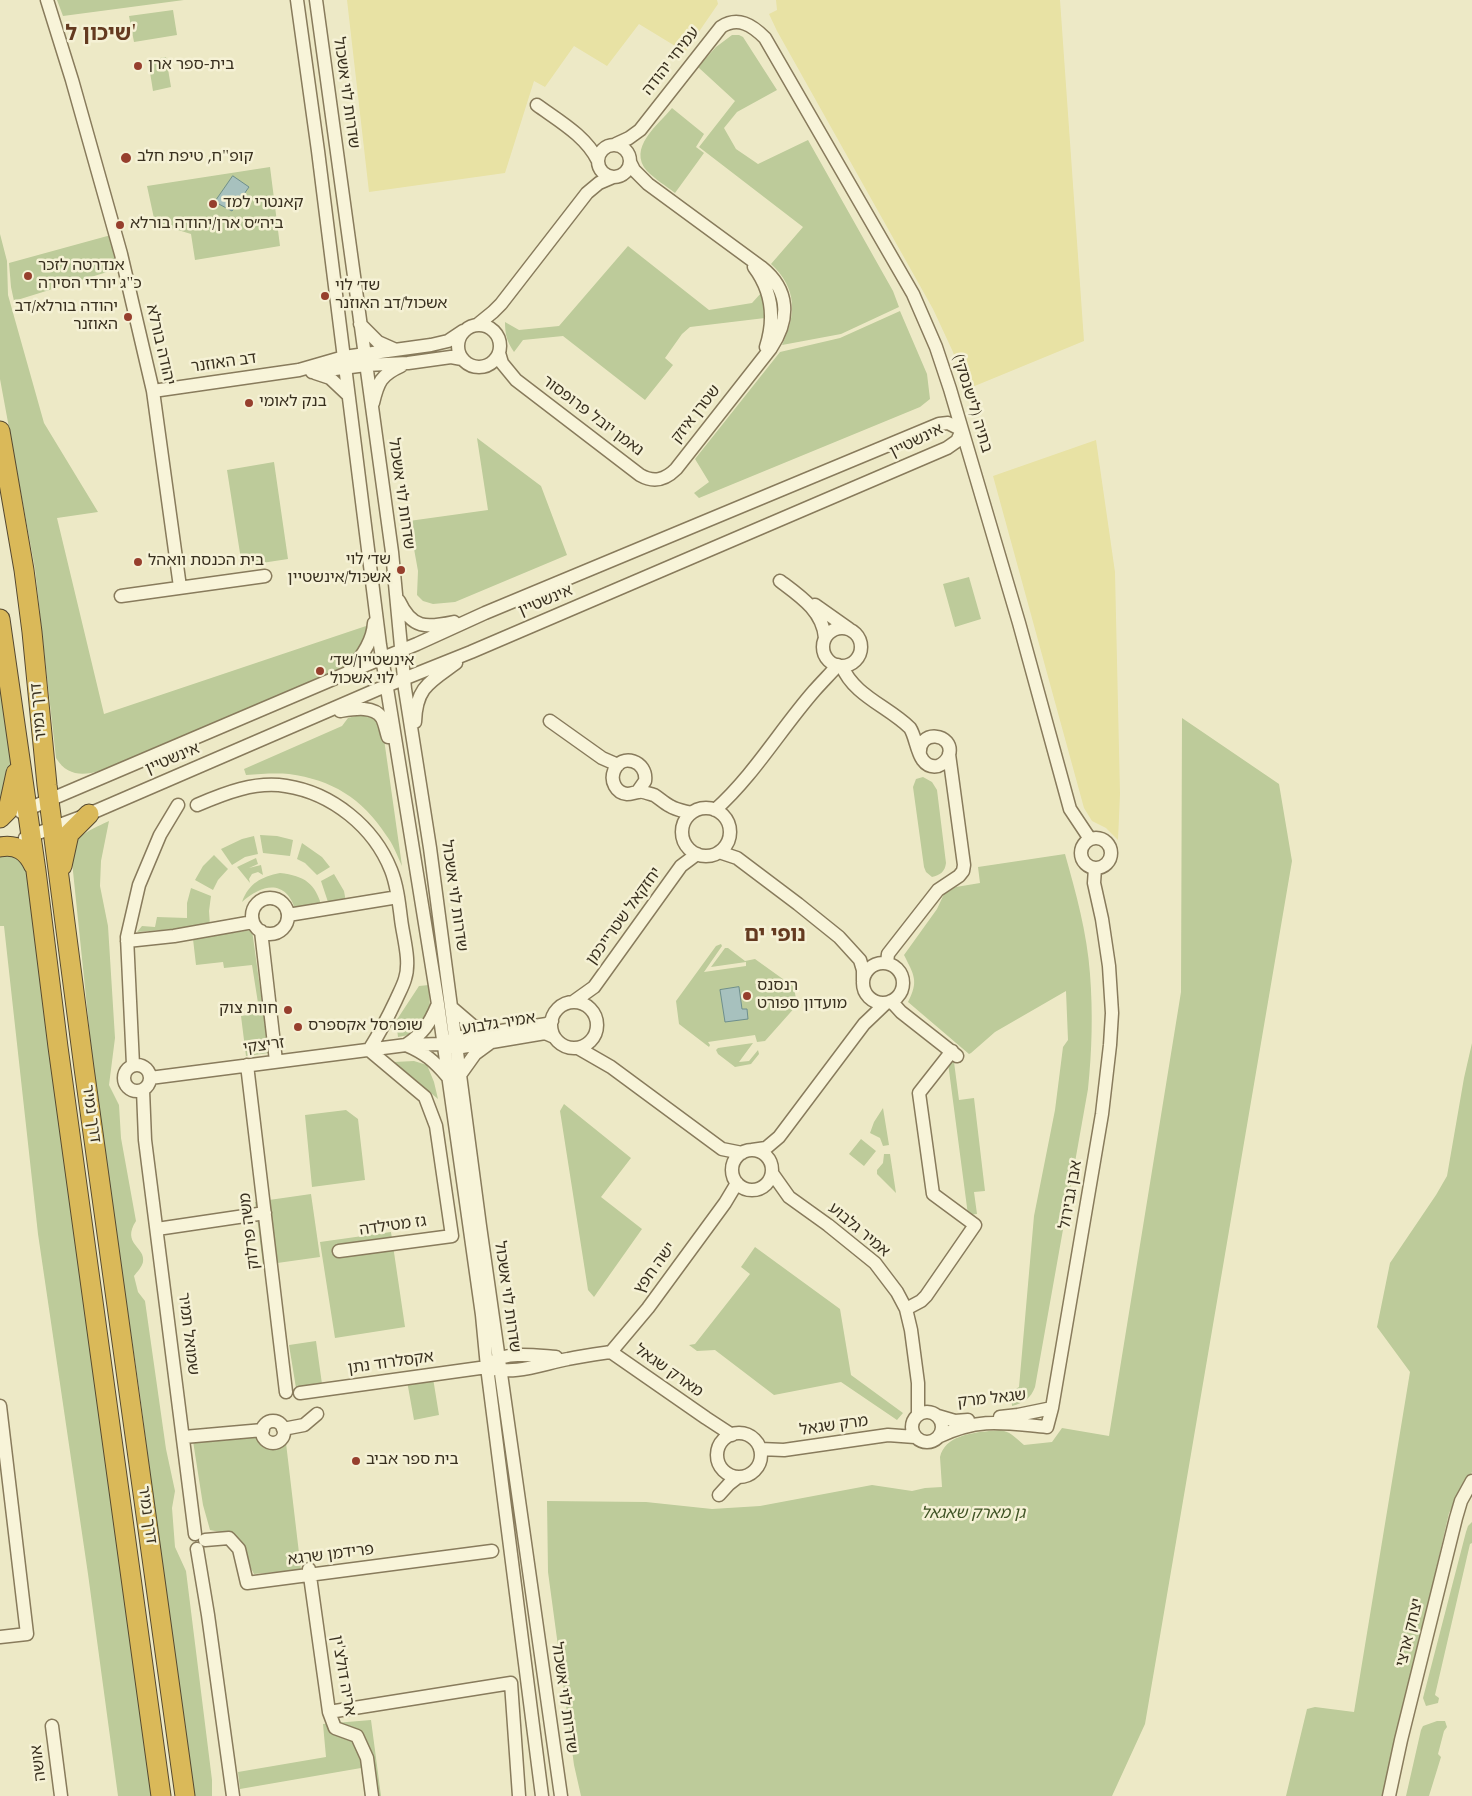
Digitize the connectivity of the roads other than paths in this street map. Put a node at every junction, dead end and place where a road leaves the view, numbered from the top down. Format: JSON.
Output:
{"nodes":[{"id":1,"x":48,"y":0,"type":"edge"},
{"id":2,"x":297,"y":0,"type":"edge"},
{"id":3,"x":316,"y":0,"type":"edge"},
{"id":4,"x":736,"y":21,"type":"joint"},
{"id":5,"x":537,"y":105,"type":"dead end"},
{"id":6,"x":640,"y":130,"type":"junction"},
{"id":7,"x":583,"y":139,"type":"junction"},
{"id":8,"x":612,"y":145,"type":"junction"},
{"id":9,"x":630,"y":159,"type":"junction"},
{"id":10,"x":598,"y":162,"type":"junction"},
{"id":11,"x":616,"y":177,"type":"junction"},
{"id":12,"x":648,"y":184,"type":"junction"},
{"id":13,"x":587,"y":193,"type":"junction"},
{"id":14,"x":501,"y":304,"type":"junction"},
{"id":15,"x":360,"y":324,"type":"junction"},
{"id":16,"x":477,"y":325,"type":"junction"},
{"id":17,"x":463,"y":331,"type":"junction"},
{"id":18,"x":499,"y":340,"type":"junction"},
{"id":19,"x":396,"y":350,"type":"junction"},
{"id":20,"x":499,"y":353,"type":"junction"},
{"id":21,"x":462,"y":358,"type":"junction"},
{"id":22,"x":365,"y":359,"type":"junction"},
{"id":23,"x":344,"y":362,"type":"junction"},
{"id":24,"x":408,"y":363,"type":"junction"},
{"id":25,"x":482,"y":367,"type":"junction"},
{"id":26,"x":300,"y":370,"type":"junction"},
{"id":27,"x":315,"y":373,"type":"junction"},
{"id":28,"x":516,"y":380,"type":"junction"},
{"id":29,"x":153,"y":391,"type":"junction"},
{"id":30,"x":347,"y":394,"type":"junction"},
{"id":31,"x":372,"y":410,"type":"junction"},
{"id":32,"x":962,"y":430,"type":"junction"},
{"id":33,"x":0,"y":431,"type":"edge"},
{"id":34,"x":649,"y":479,"type":"joint"},
{"id":35,"x":265,"y":576,"type":"dead end"},
{"id":36,"x":780,"y":581,"type":"dead end"},
{"id":37,"x":180,"y":587,"type":"junction"},
{"id":38,"x":395,"y":594,"type":"junction"},
{"id":39,"x":122,"y":596,"type":"dead end"},
{"id":40,"x":800,"y":596,"type":"junction"},
{"id":41,"x":376,"y":606,"type":"junction"},
{"id":42,"x":485,"y":613,"type":"junction"},
{"id":43,"x":0,"y":619,"type":"edge"},
{"id":44,"x":852,"y":631,"type":"junction"},
{"id":45,"x":825,"y":638,"type":"junction"},
{"id":46,"x":402,"y":650,"type":"junction"},
{"id":47,"x":471,"y":652,"type":"junction"},
{"id":48,"x":858,"y":656,"type":"junction"},
{"id":49,"x":383,"y":658,"type":"junction"},
{"id":50,"x":836,"y":664,"type":"junction"},
{"id":51,"x":344,"y":674,"type":"junction"},
{"id":52,"x":404,"y":678,"type":"junction"},
{"id":53,"x":386,"y":686,"type":"junction"},
{"id":54,"x":311,"y":719,"type":"junction"},
{"id":55,"x":550,"y":721,"type":"dead end"},
{"id":56,"x":932,"y":736,"type":"junction"},
{"id":57,"x":415,"y":748,"type":"junction"},
{"id":58,"x":19,"y":752,"type":"junction"},
{"id":59,"x":949,"y":754,"type":"junction"},
{"id":60,"x":920,"y":755,"type":"junction"},
{"id":61,"x":935,"y":766,"type":"junction"},
{"id":62,"x":616,"y":769,"type":"junction"},
{"id":63,"x":402,"y":781,"type":"junction"},
{"id":64,"x":642,"y":786,"type":"junction"},
{"id":65,"x":954,"y":791,"type":"junction"},
{"id":66,"x":49,"y":800,"type":"junction"},
{"id":67,"x":178,"y":805,"type":"dead end"},
{"id":68,"x":197,"y":805,"type":"dead end"},
{"id":69,"x":26,"y":809,"type":"junction"},
{"id":70,"x":89,"y":814,"type":"junction"},
{"id":71,"x":720,"y":814,"type":"junction"},
{"id":72,"x":0,"y":819,"type":"edge"},
{"id":73,"x":688,"y":819,"type":"junction"},
{"id":74,"x":53,"y":829,"type":"junction"},
{"id":75,"x":31,"y":836,"type":"junction"},
{"id":76,"x":1090,"y":839,"type":"junction"},
{"id":77,"x":685,"y":842,"type":"junction"},
{"id":78,"x":0,"y":847,"type":"edge"},
{"id":79,"x":723,"y":848,"type":"junction"},
{"id":80,"x":697,"y":854,"type":"junction"},
{"id":81,"x":681,"y":866,"type":"junction"},
{"id":82,"x":1095,"y":868,"type":"junction"},
{"id":83,"x":36,"y":872,"type":"junction"},
{"id":84,"x":59,"y":877,"type":"junction"},
{"id":85,"x":398,"y":896,"type":"junction"},
{"id":86,"x":288,"y":915,"type":"junction"},
{"id":87,"x":257,"y":926,"type":"junction"},
{"id":88,"x":838,"y":937,"type":"junction"},
{"id":89,"x":127,"y":941,"type":"junction"},
{"id":90,"x":885,"y":963,"type":"junction"},
{"id":91,"x":863,"y":981,"type":"junction"},
{"id":92,"x":594,"y":988,"type":"junction"},
{"id":93,"x":868,"y":996,"type":"junction"},
{"id":94,"x":573,"y":1002,"type":"junction"},
{"id":95,"x":888,"y":1002,"type":"junction"},
{"id":96,"x":438,"y":1004,"type":"junction"},
{"id":97,"x":451,"y":1008,"type":"junction"},
{"id":98,"x":593,"y":1011,"type":"junction"},
{"id":99,"x":552,"y":1020,"type":"junction"},
{"id":100,"x":864,"y":1024,"type":"junction"},
{"id":101,"x":554,"y":1036,"type":"junction"},
{"id":102,"x":491,"y":1037,"type":"junction"},
{"id":103,"x":593,"y":1038,"type":"junction"},
{"id":104,"x":456,"y":1043,"type":"junction"},
{"id":105,"x":442,"y":1044,"type":"junction"},
{"id":106,"x":406,"y":1045,"type":"junction"},
{"id":107,"x":578,"y":1048,"type":"junction"},
{"id":108,"x":369,"y":1050,"type":"junction"},
{"id":109,"x":276,"y":1061,"type":"junction"},
{"id":110,"x":133,"y":1065,"type":"junction"},
{"id":111,"x":246,"y":1066,"type":"junction"},
{"id":112,"x":611,"y":1067,"type":"junction"},
{"id":113,"x":454,"y":1076,"type":"junction"},
{"id":114,"x":150,"y":1078,"type":"junction"},
{"id":115,"x":136,"y":1090,"type":"junction"},
{"id":116,"x":779,"y":1137,"type":"junction"},
{"id":117,"x":722,"y":1149,"type":"junction"},
{"id":118,"x":747,"y":1152,"type":"junction"},
{"id":119,"x":732,"y":1168,"type":"junction"},
{"id":120,"x":772,"y":1170,"type":"junction"},
{"id":121,"x":747,"y":1188,"type":"junction"},
{"id":122,"x":789,"y":1197,"type":"junction"},
{"id":123,"x":265,"y":1213,"type":"junction"},
{"id":124,"x":157,"y":1230,"type":"junction"},
{"id":125,"x":339,"y":1251,"type":"dead end"},
{"id":126,"x":906,"y":1309,"type":"junction"},
{"id":127,"x":611,"y":1352,"type":"junction"},
{"id":128,"x":499,"y":1358,"type":"junction"},
{"id":129,"x":569,"y":1358,"type":"junction"},
{"id":130,"x":487,"y":1367,"type":"junction"},
{"id":131,"x":500,"y":1372,"type":"junction"},
{"id":132,"x":918,"y":1383,"type":"junction"},
{"id":133,"x":286,"y":1392,"type":"dead end"},
{"id":134,"x":300,"y":1392,"type":"dead end"},
{"id":135,"x":0,"y":1408,"type":"edge"},
{"id":136,"x":1052,"y":1408,"type":"junction"},
{"id":137,"x":318,"y":1414,"type":"dead end"},
{"id":138,"x":935,"y":1414,"type":"junction"},
{"id":139,"x":915,"y":1417,"type":"junction"},
{"id":140,"x":706,"y":1418,"type":"junction"},
{"id":141,"x":1047,"y":1427,"type":"joint"},
{"id":142,"x":732,"y":1434,"type":"junction"},
{"id":143,"x":888,"y":1435,"type":"junction"},
{"id":144,"x":940,"y":1436,"type":"junction"},
{"id":145,"x":184,"y":1437,"type":"junction"},
{"id":146,"x":915,"y":1437,"type":"junction"},
{"id":147,"x":721,"y":1443,"type":"junction"},
{"id":148,"x":760,"y":1455,"type":"junction"},
{"id":149,"x":732,"y":1478,"type":"junction"},
{"id":150,"x":1472,"y":1481,"type":"edge"},
{"id":151,"x":719,"y":1495,"type":"dead end"},
{"id":152,"x":199,"y":1541,"type":"junction"},
{"id":153,"x":492,"y":1551,"type":"dead end"},
{"id":154,"x":309,"y":1572,"type":"junction"},
{"id":155,"x":0,"y":1637,"type":"edge"},
{"id":156,"x":328,"y":1712,"type":"junction"},
{"id":157,"x":52,"y":1726,"type":"dead end"},
{"id":158,"x":61,"y":1796,"type":"edge"},
{"id":159,"x":161,"y":1796,"type":"edge"},
{"id":160,"x":185,"y":1796,"type":"edge"},
{"id":161,"x":233,"y":1796,"type":"edge"},
{"id":162,"x":372,"y":1796,"type":"edge"},
{"id":163,"x":519,"y":1796,"type":"edge"},
{"id":164,"x":542,"y":1796,"type":"edge"},
{"id":165,"x":561,"y":1796,"type":"edge"},
{"id":166,"x":1389,"y":1796,"type":"edge"}],
"edges":[{"from":1,"to":29,"type":"street","name":"יהודה בורלא"},
{"from":2,"to":23,"type":"street","name":"שדרות לוי אשכול"},
{"from":3,"to":15,"type":"street","name":"שדרות לוי אשכול"},
{"from":4,"to":6,"type":"street","name":"עמיחי יהודה"},
{"from":4,"to":32,"type":"street","name":"בתיה (לישנסקי)"},
{"from":5,"to":7,"type":"street"},
{"from":6,"to":8,"type":"street","name":"עמיחי יהודה"},
{"from":6,"to":9,"type":"street","name":"עמיחי יהודה"},
{"from":7,"to":8,"type":"street"},
{"from":7,"to":10,"type":"street"},
{"from":8,"to":9,"type":"street"},
{"from":8,"to":10,"type":"street"},
{"from":9,"to":11,"type":"street"},
{"from":9,"to":12,"type":"street","name":"שטרן איזק"},
{"from":10,"to":11,"type":"street"},
{"from":10,"to":13,"type":"street"},
{"from":11,"to":12,"type":"street","name":"שטרן איזק"},
{"from":11,"to":13,"type":"street"},
{"from":12,"to":34,"type":"street","name":"שטרן איזק"},
{"from":13,"to":14,"type":"street"},
{"from":14,"to":16,"type":"street"},
{"from":14,"to":18,"type":"street"},
{"from":15,"to":19,"type":"street"},
{"from":15,"to":22,"type":"street","name":"שדרות לוי אשכול"},
{"from":16,"to":17,"type":"street"},
{"from":16,"to":18,"type":"street"},
{"from":17,"to":19,"type":"street"},
{"from":17,"to":21,"type":"street"},
{"from":18,"to":20,"type":"street"},
{"from":19,"to":22,"type":"street"},
{"from":20,"to":25,"type":"street"},
{"from":20,"to":28,"type":"street","name":"נאמן יובל פרופסור"},
{"from":21,"to":24,"type":"street"},
{"from":21,"to":25,"type":"street"},
{"from":22,"to":23,"type":"street","name":"דב האוזנר"},
{"from":22,"to":24,"type":"street"},
{"from":22,"to":31,"type":"street","name":"שדרות לוי אשכול"},
{"from":23,"to":26,"type":"street","name":"דב האוזנר"},
{"from":23,"to":27,"type":"street","name":"דב האוזנר"},
{"from":23,"to":30,"type":"street","name":"שדרות לוי אשכול"},
{"from":24,"to":31,"type":"street"},
{"from":25,"to":28,"type":"street","name":"נאמן יובל פרופסור"},
{"from":26,"to":27,"type":"street","name":"דב האוזנר"},
{"from":26,"to":29,"type":"street","name":"דב האוזנר"},
{"from":27,"to":30,"type":"street"},
{"from":28,"to":34,"type":"street","name":"נאמן יובל פרופסור"},
{"from":29,"to":37,"type":"street","name":"יהודה בורלא"},
{"from":30,"to":41,"type":"street","name":"שדרות לוי אשכול"},
{"from":31,"to":38,"type":"street","name":"שדרות לוי אשכול"},
{"from":32,"to":42,"type":"street","name":"אינשטיין"},
{"from":32,"to":47,"type":"street","name":"אינשטיין"},
{"from":32,"to":76,"type":"street","name":"בתיה (לישנסקי)"},
{"from":33,"to":66,"type":"highway","name":"דרך נמיר"},
{"from":35,"to":37,"type":"street"},
{"from":36,"to":40,"type":"street"},
{"from":37,"to":39,"type":"street"},
{"from":38,"to":42,"type":"street"},
{"from":38,"to":46,"type":"street","name":"שדרות לוי אשכול"},
{"from":40,"to":44,"type":"street"},
{"from":40,"to":45,"type":"street"},
{"from":41,"to":49,"type":"street","name":"שדרות לוי אשכול"},
{"from":41,"to":51,"type":"street"},
{"from":42,"to":46,"type":"street","name":"אינשטיין"},
{"from":43,"to":58,"type":"highway","name":"דרך נמיר"},
{"from":44,"to":45,"type":"street"},
{"from":44,"to":48,"type":"street"},
{"from":45,"to":50,"type":"street"},
{"from":46,"to":49,"type":"street","name":"אינשטיין"},
{"from":46,"to":52,"type":"street","name":"שדרות לוי אשכול"},
{"from":47,"to":52,"type":"street","name":"אינשטיין"},
{"from":47,"to":57,"type":"street"},
{"from":48,"to":50,"type":"street"},
{"from":48,"to":56,"type":"street"},
{"from":49,"to":51,"type":"street","name":"אינשטיין"},
{"from":49,"to":53,"type":"street","name":"שדרות לוי אשכול"},
{"from":50,"to":60,"type":"street"},
{"from":50,"to":71,"type":"street"},
{"from":51,"to":66,"type":"street","name":"אינשטיין"},
{"from":52,"to":53,"type":"street","name":"אינשטיין"},
{"from":52,"to":57,"type":"street","name":"שדרות לוי אשכול"},
{"from":53,"to":54,"type":"street","name":"אינשטיין"},
{"from":53,"to":63,"type":"street","name":"שדרות לוי אשכול"},
{"from":54,"to":63,"type":"street"},
{"from":54,"to":70,"type":"street","name":"אינשטיין"},
{"from":55,"to":62,"type":"street"},
{"from":56,"to":59,"type":"street"},
{"from":56,"to":60,"type":"street"},
{"from":57,"to":97,"type":"street","name":"שדרות לוי אשכול"},
{"from":58,"to":69,"type":"highway","name":"דרך נמיר"},
{"from":58,"to":72,"type":"highway"},
{"from":59,"to":61,"type":"street"},
{"from":59,"to":65,"type":"street"},
{"from":60,"to":61,"type":"street"},
{"from":61,"to":65,"type":"street"},
{"from":62,"to":64,"type":"street"},
{"from":62,"to":64,"type":"street"},
{"from":63,"to":96,"type":"street","name":"שדרות לוי אשכול"},
{"from":64,"to":73,"type":"street"},
{"from":65,"to":90,"type":"street"},
{"from":66,"to":69,"type":"street","name":"אינשטיין"},
{"from":66,"to":74,"type":"highway","name":"דרך נמיר"},
{"from":67,"to":89,"type":"street"},
{"from":68,"to":85,"type":"street"},
{"from":69,"to":72,"type":"street","name":"אינשטיין"},
{"from":69,"to":75,"type":"highway","name":"דרך נמיר"},
{"from":70,"to":74,"type":"street","name":"אינשטיין"},
{"from":70,"to":84,"type":"highway"},
{"from":71,"to":73,"type":"street"},
{"from":71,"to":79,"type":"street"},
{"from":73,"to":77,"type":"street"},
{"from":74,"to":75,"type":"street","name":"אינשטיין"},
{"from":74,"to":84,"type":"highway","name":"דרך נמיר"},
{"from":75,"to":78,"type":"street","name":"אינשטיין"},
{"from":75,"to":83,"type":"highway","name":"דרך נמיר"},
{"from":76,"to":82,"type":"street"},
{"from":76,"to":82,"type":"street"},
{"from":77,"to":80,"type":"street"},
{"from":77,"to":81,"type":"street","name":"יחזקאל שטרייכמן"},
{"from":78,"to":83,"type":"highway"},
{"from":79,"to":80,"type":"street"},
{"from":79,"to":88,"type":"street"},
{"from":80,"to":81,"type":"street","name":"יחזקאל שטרייכמן"},
{"from":81,"to":92,"type":"street","name":"יחזקאל שטרייכמן"},
{"from":82,"to":136,"type":"street","name":"אבן גבירול"},
{"from":83,"to":159,"type":"highway","name":"דרך נמיר"},
{"from":84,"to":160,"type":"highway","name":"דרך נמיר"},
{"from":85,"to":86,"type":"street"},
{"from":85,"to":108,"type":"street"},
{"from":86,"to":87,"type":"street"},
{"from":86,"to":87,"type":"street"},
{"from":87,"to":89,"type":"street"},
{"from":87,"to":109,"type":"street"},
{"from":88,"to":90,"type":"street"},
{"from":88,"to":91,"type":"street"},
{"from":89,"to":110,"type":"street"},
{"from":90,"to":91,"type":"street"},
{"from":90,"to":95,"type":"street"},
{"from":91,"to":93,"type":"street"},
{"from":92,"to":94,"type":"street","name":"יחזקאל שטרייכמן"},
{"from":92,"to":98,"type":"street","name":"יחזקאל שטרייכמן"},
{"from":93,"to":95,"type":"street"},
{"from":93,"to":100,"type":"street"},
{"from":94,"to":98,"type":"street"},
{"from":94,"to":99,"type":"street"},
{"from":95,"to":100,"type":"street"},
{"from":95,"to":126,"type":"street"},
{"from":96,"to":105,"type":"street","name":"שדרות לוי אשכול"},
{"from":96,"to":106,"type":"street"},
{"from":97,"to":102,"type":"street"},
{"from":97,"to":104,"type":"street","name":"שדרות לוי אשכול"},
{"from":98,"to":103,"type":"street"},
{"from":99,"to":101,"type":"street"},
{"from":99,"to":102,"type":"street","name":"אמיר גלבוע"},
{"from":100,"to":116,"type":"street"},
{"from":101,"to":102,"type":"street","name":"אמיר גלבוע"},
{"from":101,"to":107,"type":"street"},
{"from":102,"to":104,"type":"street","name":"אמיר גלבוע"},
{"from":102,"to":113,"type":"street"},
{"from":103,"to":107,"type":"street"},
{"from":103,"to":112,"type":"street"},
{"from":104,"to":105,"type":"street","name":"אמיר גלבוע"},
{"from":104,"to":113,"type":"street","name":"שדרות לוי אשכול"},
{"from":105,"to":106,"type":"street","name":"זריצקי"},
{"from":105,"to":113,"type":"street","name":"שדרות לוי אשכול"},
{"from":106,"to":108,"type":"street","name":"זריצקי"},
{"from":106,"to":113,"type":"street"},
{"from":107,"to":112,"type":"street"},
{"from":108,"to":109,"type":"street","name":"זריצקי"},
{"from":108,"to":125,"type":"street","name":"גז מטילדה"},
{"from":109,"to":111,"type":"street","name":"זריצקי"},
{"from":110,"to":114,"type":"street"},
{"from":110,"to":115,"type":"street"},
{"from":111,"to":114,"type":"street","name":"זריצקי"},
{"from":111,"to":123,"type":"street","name":"משה פרלוק"},
{"from":112,"to":117,"type":"street"},
{"from":113,"to":128,"type":"street","name":"שדרות לוי אשכול"},
{"from":113,"to":130,"type":"street","name":"שדרות לוי אשכול"},
{"from":114,"to":115,"type":"street"},
{"from":115,"to":124,"type":"street","name":"שמואל תמיר"},
{"from":116,"to":118,"type":"street"},
{"from":116,"to":120,"type":"street"},
{"from":117,"to":118,"type":"street"},
{"from":117,"to":119,"type":"street"},
{"from":118,"to":119,"type":"street"},
{"from":118,"to":120,"type":"street"},
{"from":119,"to":121,"type":"street"},
{"from":120,"to":121,"type":"street"},
{"from":120,"to":122,"type":"street","name":"אמיר גלבוע"},
{"from":121,"to":122,"type":"street","name":"אמיר גלבוע"},
{"from":121,"to":127,"type":"street","name":"ישה חפץ"},
{"from":122,"to":126,"type":"street","name":"אמיר גלבוע"},
{"from":123,"to":124,"type":"street"},
{"from":123,"to":133,"type":"street","name":"משה פרלוק"},
{"from":124,"to":145,"type":"street","name":"שמואל תמיר"},
{"from":126,"to":132,"type":"street","name":"אמיר גלבוע"},
{"from":127,"to":129,"type":"street"},
{"from":127,"to":140,"type":"street","name":"מארק שגאל"},
{"from":128,"to":129,"type":"street"},
{"from":128,"to":130,"type":"street"},
{"from":128,"to":131,"type":"street","name":"שדרות לוי אשכול"},
{"from":129,"to":131,"type":"street"},
{"from":130,"to":131,"type":"street"},
{"from":130,"to":134,"type":"street","name":"אקסלרוד נתן"},
{"from":130,"to":164,"type":"street","name":"שדרות לוי אשכול"},
{"from":131,"to":165,"type":"street","name":"שדרות לוי אשכול"},
{"from":132,"to":138,"type":"street","name":"אמיר גלבוע"},
{"from":132,"to":139,"type":"street","name":"אמיר גלבוע"},
{"from":135,"to":155,"type":"street"},
{"from":136,"to":138,"type":"street","name":"שגאל מרק"},
{"from":136,"to":141,"type":"street","name":"אבן גבירול"},
{"from":137,"to":145,"type":"street"},
{"from":138,"to":139,"type":"street"},
{"from":138,"to":144,"type":"street"},
{"from":139,"to":143,"type":"street","name":"מרק שגאל"},
{"from":139,"to":146,"type":"street"},
{"from":140,"to":142,"type":"street"},
{"from":140,"to":147,"type":"street"},
{"from":141,"to":144,"type":"street","name":"שגאל מרק"},
{"from":142,"to":147,"type":"street"},
{"from":142,"to":148,"type":"street"},
{"from":143,"to":146,"type":"street","name":"מרק שגאל"},
{"from":143,"to":148,"type":"street","name":"מרק שגאל"},
{"from":144,"to":146,"type":"street"},
{"from":145,"to":152,"type":"street","name":"שמואל תמיר"},
{"from":147,"to":149,"type":"street"},
{"from":148,"to":149,"type":"street"},
{"from":149,"to":151,"type":"street"},
{"from":150,"to":166,"type":"street","name":"יצחק ארצי"},
{"from":152,"to":154,"type":"street","name":"פרידמן שרגא"},
{"from":152,"to":161,"type":"street","name":"שמואל תמיר"},
{"from":153,"to":154,"type":"street","name":"פרידמן שרגא"},
{"from":154,"to":156,"type":"street","name":"אריה דולצ'ין"},
{"from":156,"to":162,"type":"street","name":"אריה דולצ'ין"},
{"from":156,"to":163,"type":"street"},
{"from":157,"to":158,"type":"street","name":"אושה"}]}
